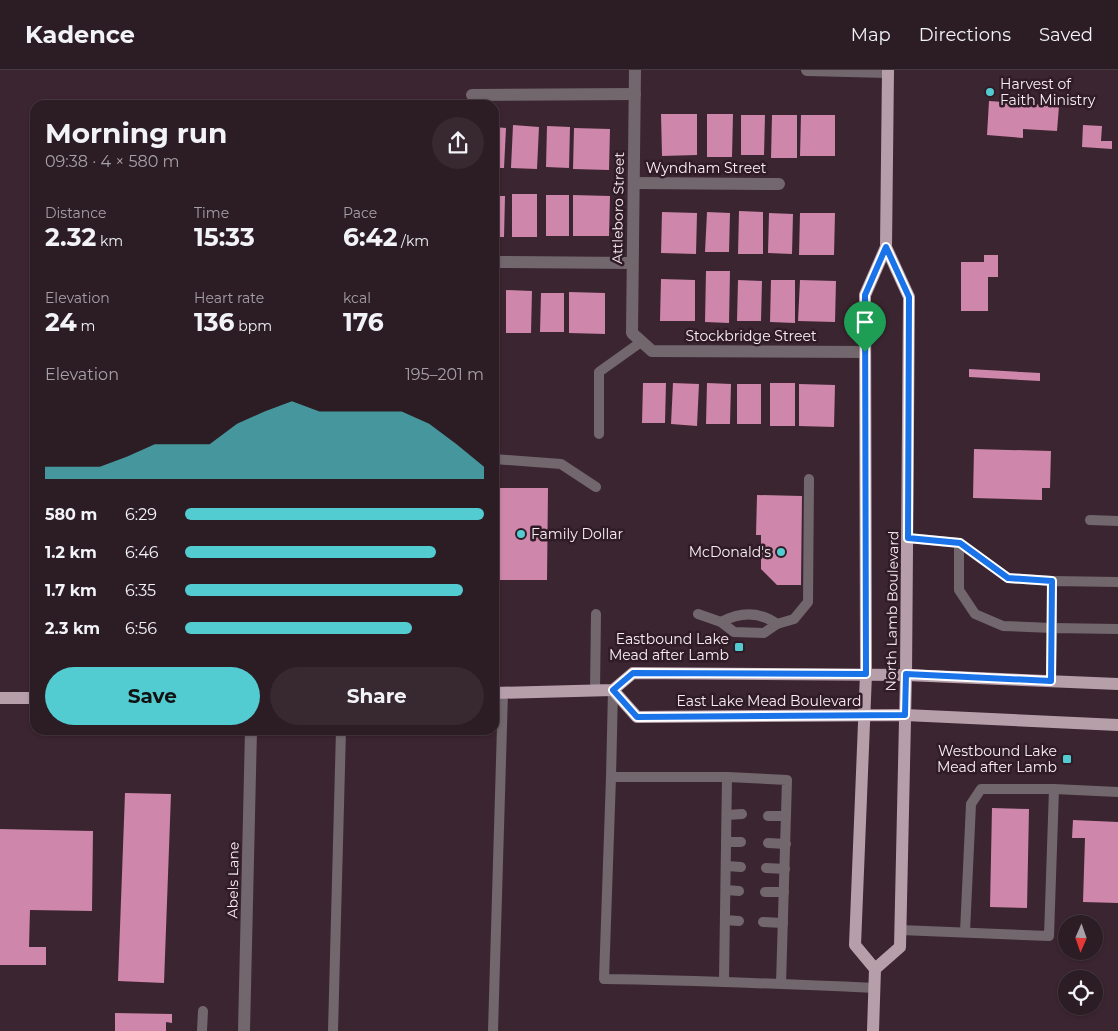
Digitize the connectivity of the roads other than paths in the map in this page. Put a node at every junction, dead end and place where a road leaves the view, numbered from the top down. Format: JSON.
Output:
{"nodes":[{"id":1,"x":635,"y":70,"type":"edge"},
{"id":2,"x":807,"y":70,"type":"edge"},
{"id":3,"x":888,"y":71,"type":"edge"},
{"id":4,"x":635,"y":94,"type":"junction"},
{"id":5,"x":472,"y":96,"type":"dead end"},
{"id":6,"x":634,"y":183,"type":"junction"},
{"id":7,"x":779,"y":184,"type":"dead end"},
{"id":8,"x":886,"y":247,"type":"junction"},
{"id":9,"x":499,"y":262,"type":"edge"},
{"id":10,"x":632,"y":263,"type":"junction"},
{"id":11,"x":641,"y":342,"type":"junction"},
{"id":12,"x":865,"y":352,"type":"junction"},
{"id":13,"x":598,"y":434,"type":"dead end"},
{"id":14,"x":499,"y":459,"type":"edge"},
{"id":15,"x":810,"y":479,"type":"dead end"},
{"id":16,"x":596,"y":487,"type":"dead end"},
{"id":17,"x":1090,"y":520,"type":"dead end"},
{"id":18,"x":1118,"y":521,"type":"edge"},
{"id":19,"x":908,"y":538,"type":"junction"},
{"id":20,"x":960,"y":543,"type":"junction"},
{"id":21,"x":1052,"y":581,"type":"junction"},
{"id":22,"x":1118,"y":582,"type":"edge"},
{"id":23,"x":596,"y":614,"type":"dead end"},
{"id":24,"x":698,"y":614,"type":"dead end"},
{"id":25,"x":721,"y":622,"type":"junction"},
{"id":26,"x":777,"y":624,"type":"junction"},
{"id":27,"x":1052,"y":628,"type":"junction"},
{"id":28,"x":1118,"y":630,"type":"edge"},
{"id":29,"x":866,"y":674,"type":"junction"},
{"id":30,"x":906,"y":674,"type":"junction"},
{"id":31,"x":1051,"y":681,"type":"junction"},
{"id":32,"x":1118,"y":684,"type":"edge"},
{"id":33,"x":595,"y":690,"type":"junction"},
{"id":34,"x":613,"y":690,"type":"junction"},
{"id":35,"x":499,"y":693,"type":"edge"},
{"id":36,"x":0,"y":698,"type":"edge"},
{"id":37,"x":30,"y":698,"type":"edge"},
{"id":38,"x":905,"y":715,"type":"junction"},
{"id":39,"x":865,"y":716,"type":"junction"},
{"id":40,"x":1118,"y":725,"type":"edge"},
{"id":41,"x":251,"y":735,"type":"edge"},
{"id":42,"x":341,"y":735,"type":"edge"},
{"id":43,"x":497,"y":735,"type":"edge"},
{"id":44,"x":611,"y":777,"type":"junction"},
{"id":45,"x":727,"y":777,"type":"junction"},
{"id":46,"x":1054,"y":789,"type":"junction"},
{"id":47,"x":1118,"y":792,"type":"edge"},
{"id":48,"x":742,"y":814,"type":"dead end"},
{"id":49,"x":727,"y":815,"type":"junction"},
{"id":50,"x":768,"y":816,"type":"dead end"},
{"id":51,"x":786,"y":816,"type":"junction"},
{"id":52,"x":726,"y":842,"type":"junction"},
{"id":53,"x":741,"y":842,"type":"dead end"},
{"id":54,"x":768,"y":843,"type":"dead end"},
{"id":55,"x":786,"y":844,"type":"junction"},
{"id":56,"x":726,"y":866,"type":"junction"},
{"id":57,"x":741,"y":867,"type":"dead end"},
{"id":58,"x":766,"y":868,"type":"dead end"},
{"id":59,"x":784,"y":869,"type":"junction"},
{"id":60,"x":726,"y":890,"type":"junction"},
{"id":61,"x":739,"y":891,"type":"dead end"},
{"id":62,"x":765,"y":892,"type":"dead end"},
{"id":63,"x":784,"y":892,"type":"junction"},
{"id":64,"x":725,"y":920,"type":"junction"},
{"id":65,"x":739,"y":921,"type":"dead end"},
{"id":66,"x":763,"y":922,"type":"dead end"},
{"id":67,"x":783,"y":923,"type":"junction"},
{"id":68,"x":900,"y":930,"type":"junction"},
{"id":69,"x":964,"y":932,"type":"junction"},
{"id":70,"x":876,"y":969,"type":"junction"},
{"id":71,"x":724,"y":980,"type":"junction"},
{"id":72,"x":781,"y":984,"type":"junction"},
{"id":73,"x":875,"y":988,"type":"junction"},
{"id":74,"x":203,"y":1011,"type":"dead end"},
{"id":75,"x":202,"y":1031,"type":"edge"},
{"id":76,"x":244,"y":1031,"type":"edge"},
{"id":77,"x":332,"y":1031,"type":"edge"},
{"id":78,"x":493,"y":1031,"type":"edge"},
{"id":79,"x":873,"y":1031,"type":"edge"}],
"edges":[{"from":1,"to":4,"type":"street","name":"Attleboro Street"},
{"from":2,"to":3,"type":"street"},
{"from":3,"to":8,"type":"main road","name":"North Lamb Boulevard"},
{"from":4,"to":5,"type":"street"},
{"from":4,"to":6,"type":"street","name":"Attleboro Street"},
{"from":6,"to":7,"type":"street","name":"Wyndham Street"},
{"from":6,"to":10,"type":"street","name":"Attleboro Street"},
{"from":8,"to":12,"type":"main road","name":"North Lamb Boulevard"},
{"from":8,"to":19,"type":"main road","name":"North Lamb Boulevard"},
{"from":9,"to":10,"type":"street"},
{"from":10,"to":11,"type":"street","name":"Attleboro Street"},
{"from":11,"to":12,"type":"street","name":"Stockbridge Street"},
{"from":11,"to":13,"type":"lane"},
{"from":12,"to":29,"type":"main road","name":"North Lamb Boulevard"},
{"from":14,"to":16,"type":"lane"},
{"from":15,"to":26,"type":"lane"},
{"from":17,"to":18,"type":"lane"},
{"from":19,"to":20,"type":"lane"},
{"from":19,"to":30,"type":"main road","name":"North Lamb Boulevard"},
{"from":20,"to":21,"type":"lane"},
{"from":20,"to":27,"type":"lane"},
{"from":21,"to":22,"type":"lane"},
{"from":21,"to":27,"type":"lane"},
{"from":23,"to":33,"type":"lane"},
{"from":24,"to":25,"type":"lane"},
{"from":25,"to":26,"type":"lane"},
{"from":25,"to":26,"type":"lane"},
{"from":27,"to":28,"type":"lane"},
{"from":27,"to":31,"type":"lane"},
{"from":29,"to":30,"type":"main road","name":"East Lake Mead Boulevard"},
{"from":29,"to":34,"type":"main road","name":"East Lake Mead Boulevard"},
{"from":29,"to":39,"type":"main road","name":"North Lamb Boulevard"},
{"from":30,"to":31,"type":"main road","name":"East Lake Mead Boulevard"},
{"from":30,"to":38,"type":"main road","name":"North Lamb Boulevard"},
{"from":31,"to":32,"type":"main road","name":"East Lake Mead Boulevard"},
{"from":33,"to":34,"type":"main road"},
{"from":33,"to":35,"type":"main road"},
{"from":34,"to":39,"type":"main road","name":"East Lake Mead Boulevard"},
{"from":34,"to":44,"type":"lane"},
{"from":36,"to":37,"type":"main road"},
{"from":38,"to":39,"type":"main road","name":"East Lake Mead Boulevard"},
{"from":38,"to":40,"type":"main road","name":"East Lake Mead Boulevard"},
{"from":38,"to":68,"type":"main road","name":"North Lamb Boulevard"},
{"from":39,"to":70,"type":"main road","name":"North Lamb Boulevard"},
{"from":41,"to":76,"type":"street","name":"Abels Lane"},
{"from":42,"to":77,"type":"lane"},
{"from":43,"to":78,"type":"lane"},
{"from":44,"to":45,"type":"lane"},
{"from":44,"to":71,"type":"lane"},
{"from":45,"to":49,"type":"lane"},
{"from":45,"to":51,"type":"lane"},
{"from":46,"to":47,"type":"lane"},
{"from":46,"to":69,"type":"lane"},
{"from":46,"to":69,"type":"lane"},
{"from":48,"to":49,"type":"lane"},
{"from":49,"to":52,"type":"lane"},
{"from":50,"to":51,"type":"lane"},
{"from":51,"to":55,"type":"lane"},
{"from":52,"to":53,"type":"lane"},
{"from":52,"to":56,"type":"lane"},
{"from":54,"to":55,"type":"lane"},
{"from":55,"to":59,"type":"lane"},
{"from":56,"to":57,"type":"lane"},
{"from":56,"to":60,"type":"lane"},
{"from":58,"to":59,"type":"lane"},
{"from":59,"to":63,"type":"lane"},
{"from":60,"to":61,"type":"lane"},
{"from":60,"to":64,"type":"lane"},
{"from":62,"to":63,"type":"lane"},
{"from":63,"to":67,"type":"lane"},
{"from":64,"to":65,"type":"lane"},
{"from":64,"to":71,"type":"lane"},
{"from":66,"to":67,"type":"lane"},
{"from":67,"to":72,"type":"lane"},
{"from":68,"to":69,"type":"lane"},
{"from":68,"to":70,"type":"main road","name":"North Lamb Boulevard"},
{"from":70,"to":73,"type":"main road"},
{"from":71,"to":72,"type":"lane"},
{"from":72,"to":73,"type":"lane"},
{"from":73,"to":79,"type":"main road"},
{"from":74,"to":75,"type":"lane"}]}
